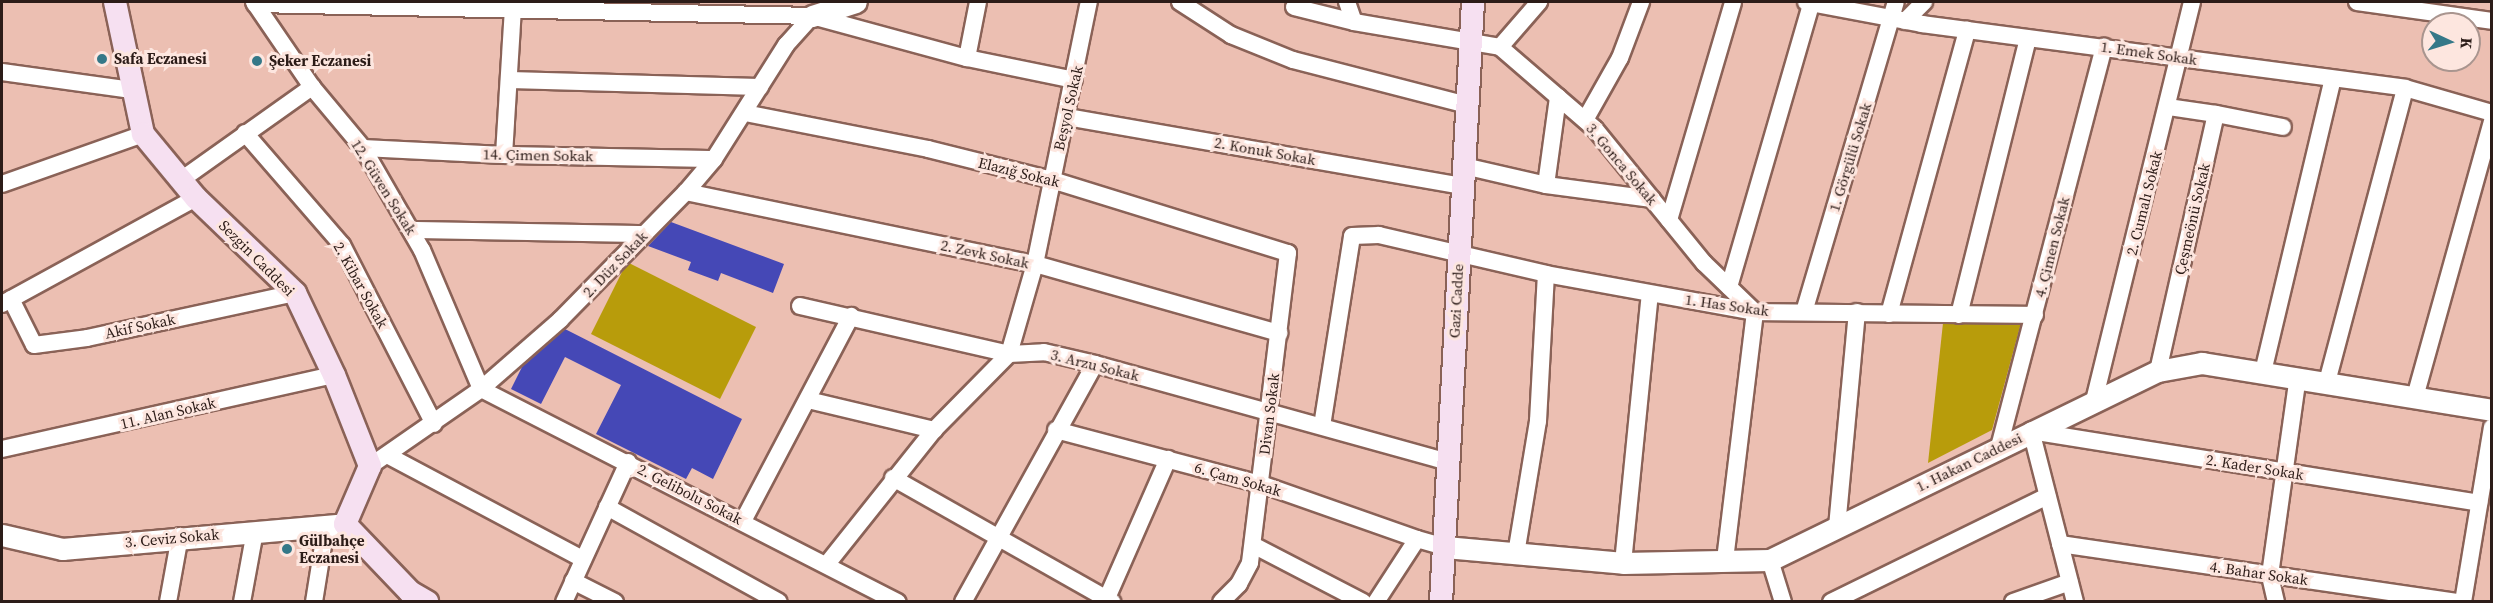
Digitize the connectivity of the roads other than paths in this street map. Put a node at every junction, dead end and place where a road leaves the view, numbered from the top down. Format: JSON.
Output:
{"nodes":[{"id":1,"x":115,"y":2,"type":"edge"},
{"id":2,"x":856,"y":2,"type":"edge"},
{"id":3,"x":978,"y":2,"type":"edge"},
{"id":4,"x":1089,"y":2,"type":"edge"},
{"id":5,"x":1180,"y":2,"type":"edge"},
{"id":6,"x":1347,"y":2,"type":"edge"},
{"id":7,"x":1473,"y":2,"type":"edge"},
{"id":8,"x":1539,"y":2,"type":"edge"},
{"id":9,"x":1641,"y":2,"type":"edge"},
{"id":10,"x":1733,"y":2,"type":"edge"},
{"id":11,"x":1810,"y":2,"type":"edge"},
{"id":12,"x":1896,"y":2,"type":"edge"},
{"id":13,"x":1924,"y":2,"type":"edge"},
{"id":14,"x":2192,"y":2,"type":"edge"},
{"id":15,"x":2357,"y":2,"type":"edge"},
{"id":16,"x":255,"y":3,"type":"edge"},
{"id":17,"x":1294,"y":7,"type":"dead end"},
{"id":18,"x":513,"y":9,"type":"junction"},
{"id":19,"x":811,"y":9,"type":"edge"},
{"id":20,"x":2470,"y":12,"type":"edge"},
{"id":21,"x":1898,"y":20,"type":"junction"},
{"id":22,"x":1354,"y":22,"type":"junction"},
{"id":23,"x":1967,"y":30,"type":"junction"},
{"id":24,"x":2028,"y":38,"type":"junction"},
{"id":25,"x":1471,"y":39,"type":"junction"},
{"id":26,"x":1500,"y":46,"type":"junction"},
{"id":27,"x":2104,"y":47,"type":"junction"},
{"id":28,"x":967,"y":58,"type":"junction"},
{"id":29,"x":2180,"y":58,"type":"junction"},
{"id":30,"x":2,"y":72,"type":"edge"},
{"id":31,"x":2333,"y":79,"type":"junction"},
{"id":32,"x":509,"y":80,"type":"junction"},
{"id":33,"x":1074,"y":80,"type":"junction"},
{"id":34,"x":312,"y":87,"type":"junction"},
{"id":35,"x":760,"y":87,"type":"junction"},
{"id":36,"x":2405,"y":88,"type":"junction"},
{"id":37,"x":132,"y":90,"type":"junction"},
{"id":38,"x":1558,"y":97,"type":"junction"},
{"id":39,"x":1467,"y":105,"type":"junction"},
{"id":40,"x":2168,"y":107,"type":"junction"},
{"id":41,"x":746,"y":112,"type":"junction"},
{"id":42,"x":2492,"y":113,"type":"edge"},
{"id":43,"x":2216,"y":114,"type":"junction"},
{"id":44,"x":1067,"y":117,"type":"junction"},
{"id":45,"x":1585,"y":120,"type":"junction"},
{"id":46,"x":2492,"y":121,"type":"edge"},
{"id":47,"x":2283,"y":127,"type":"dead end"},
{"id":48,"x":245,"y":133,"type":"junction"},
{"id":49,"x":143,"y":134,"type":"junction"},
{"id":50,"x":363,"y":148,"type":"junction"},
{"id":51,"x":504,"y":155,"type":"junction"},
{"id":52,"x":714,"y":159,"type":"junction"},
{"id":53,"x":1464,"y":176,"type":"junction"},
{"id":54,"x":181,"y":180,"type":"junction"},
{"id":55,"x":1052,"y":180,"type":"junction"},
{"id":56,"x":2,"y":184,"type":"edge"},
{"id":57,"x":1546,"y":185,"type":"junction"},
{"id":58,"x":686,"y":192,"type":"junction"},
{"id":59,"x":196,"y":198,"type":"junction"},
{"id":60,"x":1652,"y":199,"type":"junction"},
{"id":61,"x":1669,"y":220,"type":"junction"},
{"id":62,"x":411,"y":230,"type":"junction"},
{"id":63,"x":644,"y":234,"type":"junction"},
{"id":64,"x":1288,"y":253,"type":"joint"},
{"id":65,"x":1459,"y":254,"type":"junction"},
{"id":66,"x":1035,"y":264,"type":"junction"},
{"id":67,"x":1546,"y":274,"type":"junction"},
{"id":68,"x":1729,"y":287,"type":"junction"},
{"id":69,"x":295,"y":294,"type":"junction"},
{"id":70,"x":1650,"y":294,"type":"junction"},
{"id":71,"x":6,"y":302,"type":"edge"},
{"id":72,"x":800,"y":306,"type":"dead end"},
{"id":73,"x":1755,"y":312,"type":"junction"},
{"id":74,"x":1804,"y":312,"type":"junction"},
{"id":75,"x":1857,"y":312,"type":"junction"},
{"id":76,"x":1889,"y":314,"type":"junction"},
{"id":77,"x":1959,"y":315,"type":"junction"},
{"id":78,"x":2035,"y":315,"type":"junction"},
{"id":79,"x":851,"y":316,"type":"junction"},
{"id":80,"x":1279,"y":333,"type":"junction"},
{"id":81,"x":1009,"y":354,"type":"junction"},
{"id":82,"x":1095,"y":364,"type":"junction"},
{"id":83,"x":2158,"y":371,"type":"junction"},
{"id":84,"x":2263,"y":372,"type":"junction"},
{"id":85,"x":334,"y":375,"type":"junction"},
{"id":86,"x":2298,"y":377,"type":"junction"},
{"id":87,"x":2327,"y":382,"type":"junction"},
{"id":88,"x":482,"y":389,"type":"junction"},
{"id":89,"x":2415,"y":397,"type":"junction"},
{"id":90,"x":808,"y":400,"type":"junction"},
{"id":91,"x":2094,"y":405,"type":"junction"},
{"id":92,"x":2492,"y":410,"type":"edge"},
{"id":93,"x":1270,"y":412,"type":"junction"},
{"id":94,"x":434,"y":424,"type":"junction"},
{"id":95,"x":1322,"y":426,"type":"junction"},
{"id":96,"x":2492,"y":427,"type":"edge"},
{"id":97,"x":934,"y":430,"type":"junction"},
{"id":98,"x":1056,"y":430,"type":"junction"},
{"id":99,"x":2031,"y":431,"type":"junction"},
{"id":100,"x":1999,"y":447,"type":"junction"},
{"id":101,"x":2,"y":449,"type":"edge"},
{"id":102,"x":1168,"y":459,"type":"junction"},
{"id":103,"x":379,"y":460,"type":"junction"},
{"id":104,"x":628,"y":462,"type":"junction"},
{"id":105,"x":1449,"y":462,"type":"junction"},
{"id":106,"x":2283,"y":471,"type":"junction"},
{"id":107,"x":893,"y":478,"type":"junction"},
{"id":108,"x":1261,"y":484,"type":"junction"},
{"id":109,"x":2047,"y":495,"type":"junction"},
{"id":110,"x":2479,"y":503,"type":"junction"},
{"id":111,"x":607,"y":507,"type":"junction"},
{"id":112,"x":743,"y":521,"type":"junction"},
{"id":113,"x":335,"y":526,"type":"junction"},
{"id":114,"x":1837,"y":527,"type":"junction"},
{"id":115,"x":255,"y":531,"type":"junction"},
{"id":116,"x":2,"y":535,"type":"edge"},
{"id":117,"x":180,"y":536,"type":"junction"},
{"id":118,"x":999,"y":536,"type":"junction"},
{"id":119,"x":1417,"y":539,"type":"junction"},
{"id":120,"x":2060,"y":544,"type":"junction"},
{"id":121,"x":1253,"y":545,"type":"junction"},
{"id":122,"x":1445,"y":547,"type":"junction"},
{"id":123,"x":1516,"y":554,"type":"junction"},
{"id":124,"x":583,"y":559,"type":"junction"},
{"id":125,"x":1770,"y":560,"type":"junction"},
{"id":126,"x":1725,"y":561,"type":"junction"},
{"id":127,"x":1623,"y":562,"type":"junction"},
{"id":128,"x":827,"y":564,"type":"junction"},
{"id":129,"x":2270,"y":575,"type":"junction"},
{"id":130,"x":573,"y":581,"type":"junction"},
{"id":131,"x":2070,"y":582,"type":"junction"},
{"id":132,"x":415,"y":598,"type":"edge"},
{"id":133,"x":1109,"y":600,"type":"edge"},
{"id":134,"x":168,"y":602,"type":"edge"},
{"id":135,"x":242,"y":602,"type":"edge"},
{"id":136,"x":314,"y":602,"type":"edge"},
{"id":137,"x":564,"y":602,"type":"edge"},
{"id":138,"x":615,"y":602,"type":"edge"},
{"id":139,"x":779,"y":602,"type":"edge"},
{"id":140,"x":898,"y":602,"type":"edge"},
{"id":141,"x":963,"y":602,"type":"edge"},
{"id":142,"x":1221,"y":602,"type":"edge"},
{"id":143,"x":1363,"y":602,"type":"edge"},
{"id":144,"x":1376,"y":602,"type":"edge"},
{"id":145,"x":1442,"y":602,"type":"edge"},
{"id":146,"x":1783,"y":602,"type":"edge"},
{"id":147,"x":1831,"y":602,"type":"edge"},
{"id":148,"x":2013,"y":602,"type":"edge"},
{"id":149,"x":2075,"y":602,"type":"edge"},
{"id":150,"x":2276,"y":602,"type":"edge"},
{"id":151,"x":2457,"y":602,"type":"edge"},
{"id":152,"x":2463,"y":602,"type":"edge"}],
"edges":[{"from":1,"to":37,"type":"main road","name":"Sezgin Caddesi"},
{"from":2,"to":19,"type":"street"},
{"from":3,"to":28,"type":"street"},
{"from":4,"to":33,"type":"street","name":"Beşyol Sokak"},
{"from":5,"to":39,"type":"street"},
{"from":6,"to":22,"type":"street"},
{"from":7,"to":25,"type":"main road","name":"Gazi Cadde"},
{"from":8,"to":26,"type":"street"},
{"from":9,"to":45,"type":"street"},
{"from":10,"to":61,"type":"street"},
{"from":11,"to":21,"type":"street","name":"1. Emek Sokak"},
{"from":11,"to":68,"type":"street"},
{"from":12,"to":21,"type":"street","name":"1. Görgülü Sokak"},
{"from":13,"to":21,"type":"street"},
{"from":14,"to":29,"type":"street","name":"2. Cumalı Sokak"},
{"from":15,"to":20,"type":"street"},
{"from":16,"to":18,"type":"street"},
{"from":16,"to":34,"type":"street","name":"12. Güven Sokak"},
{"from":17,"to":22,"type":"street","name":"3. Gonca Sokak"},
{"from":18,"to":19,"type":"street"},
{"from":18,"to":32,"type":"street"},
{"from":19,"to":28,"type":"street"},
{"from":19,"to":35,"type":"street","name":"2. Düz Sokak"},
{"from":21,"to":23,"type":"street","name":"1. Emek Sokak"},
{"from":21,"to":74,"type":"street","name":"1. Görgülü Sokak"},
{"from":22,"to":25,"type":"street","name":"3. Gonca Sokak"},
{"from":23,"to":24,"type":"street","name":"1. Emek Sokak"},
{"from":23,"to":76,"type":"street"},
{"from":24,"to":27,"type":"street","name":"1. Emek Sokak"},
{"from":24,"to":77,"type":"street"},
{"from":25,"to":26,"type":"street","name":"3. Gonca Sokak"},
{"from":25,"to":39,"type":"main road","name":"Gazi Cadde"},
{"from":26,"to":38,"type":"street","name":"3. Gonca Sokak"},
{"from":27,"to":29,"type":"street","name":"1. Emek Sokak"},
{"from":27,"to":78,"type":"street","name":"4. Çimen Sokak"},
{"from":28,"to":33,"type":"street"},
{"from":29,"to":31,"type":"street","name":"1. Emek Sokak"},
{"from":29,"to":40,"type":"street","name":"2. Cumalı Sokak"},
{"from":30,"to":37,"type":"street"},
{"from":31,"to":36,"type":"street","name":"1. Emek Sokak"},
{"from":31,"to":84,"type":"street"},
{"from":32,"to":35,"type":"street"},
{"from":32,"to":51,"type":"street"},
{"from":33,"to":44,"type":"street","name":"Beşyol Sokak"},
{"from":34,"to":48,"type":"street"},
{"from":34,"to":50,"type":"street","name":"12. Güven Sokak"},
{"from":35,"to":41,"type":"street","name":"2. Düz Sokak"},
{"from":36,"to":42,"type":"street","name":"1. Emek Sokak"},
{"from":36,"to":87,"type":"street"},
{"from":37,"to":49,"type":"main road","name":"Sezgin Caddesi"},
{"from":38,"to":45,"type":"street","name":"3. Gonca Sokak"},
{"from":38,"to":57,"type":"street"},
{"from":39,"to":53,"type":"main road","name":"Gazi Cadde"},
{"from":40,"to":43,"type":"street"},
{"from":40,"to":91,"type":"street","name":"2. Cumalı Sokak"},
{"from":41,"to":52,"type":"street","name":"2. Düz Sokak"},
{"from":41,"to":55,"type":"street","name":"Elazığ Sokak"},
{"from":43,"to":47,"type":"street"},
{"from":43,"to":83,"type":"street","name":"Çeşmeönü Sokak"},
{"from":44,"to":53,"type":"street","name":"2. Konuk Sokak"},
{"from":44,"to":55,"type":"street","name":"Beşyol Sokak"},
{"from":45,"to":60,"type":"street","name":"3. Gonca Sokak"},
{"from":46,"to":89,"type":"street"},
{"from":48,"to":54,"type":"street"},
{"from":48,"to":94,"type":"street","name":"2. Kibar Sokak"},
{"from":49,"to":54,"type":"main road","name":"Sezgin Caddesi"},
{"from":49,"to":56,"type":"street"},
{"from":50,"to":51,"type":"street","name":"14. Çimen Sokak"},
{"from":50,"to":62,"type":"street","name":"12. Güven Sokak"},
{"from":51,"to":52,"type":"street","name":"14. Çimen Sokak"},
{"from":52,"to":58,"type":"street","name":"2. Düz Sokak"},
{"from":53,"to":57,"type":"street","name":"2. Konuk Sokak"},
{"from":53,"to":65,"type":"main road","name":"Gazi Cadde"},
{"from":54,"to":59,"type":"main road","name":"Sezgin Caddesi"},
{"from":55,"to":64,"type":"street","name":"Elazığ Sokak"},
{"from":55,"to":66,"type":"street","name":"Beşyol Sokak"},
{"from":57,"to":60,"type":"street","name":"2. Konuk Sokak"},
{"from":58,"to":63,"type":"street","name":"2. Düz Sokak"},
{"from":58,"to":66,"type":"street","name":"2. Zevk Sokak"},
{"from":59,"to":69,"type":"main road","name":"Sezgin Caddesi"},
{"from":59,"to":71,"type":"street"},
{"from":60,"to":61,"type":"street","name":"3. Gonca Sokak"},
{"from":61,"to":68,"type":"street","name":"3. Gonca Sokak"},
{"from":62,"to":63,"type":"street"},
{"from":62,"to":88,"type":"street","name":"12. Güven Sokak"},
{"from":63,"to":88,"type":"street","name":"2. Düz Sokak"},
{"from":64,"to":80,"type":"street","name":"Divan Sokak"},
{"from":65,"to":67,"type":"street","name":"1. Has Sokak"},
{"from":65,"to":95,"type":"street","name":"1. Has Sokak"},
{"from":65,"to":105,"type":"main road","name":"Gazi Cadde"},
{"from":66,"to":80,"type":"street","name":"2. Zevk Sokak"},
{"from":66,"to":81,"type":"street","name":"Beşyol Sokak"},
{"from":67,"to":70,"type":"street","name":"1. Has Sokak"},
{"from":67,"to":123,"type":"street"},
{"from":68,"to":73,"type":"street","name":"3. Gonca Sokak"},
{"from":69,"to":71,"type":"street","name":"Akif Sokak"},
{"from":69,"to":85,"type":"main road","name":"Sezgin Caddesi"},
{"from":70,"to":73,"type":"street","name":"1. Has Sokak"},
{"from":70,"to":127,"type":"street"},
{"from":72,"to":79,"type":"street","name":"3. Arzu Sokak"},
{"from":73,"to":74,"type":"street","name":"1. Has Sokak"},
{"from":73,"to":126,"type":"street"},
{"from":74,"to":75,"type":"street","name":"1. Has Sokak"},
{"from":75,"to":76,"type":"street","name":"1. Has Sokak"},
{"from":75,"to":114,"type":"street"},
{"from":76,"to":77,"type":"street","name":"1. Has Sokak"},
{"from":77,"to":78,"type":"street","name":"1. Has Sokak"},
{"from":78,"to":100,"type":"street","name":"4. Çimen Sokak"},
{"from":79,"to":81,"type":"street","name":"3. Arzu Sokak"},
{"from":79,"to":90,"type":"street"},
{"from":80,"to":93,"type":"street","name":"Divan Sokak"},
{"from":81,"to":82,"type":"street","name":"3. Arzu Sokak"},
{"from":81,"to":97,"type":"street"},
{"from":82,"to":93,"type":"street","name":"3. Arzu Sokak"},
{"from":82,"to":98,"type":"street"},
{"from":83,"to":84,"type":"street","name":"1. Hakan Caddesi"},
{"from":83,"to":91,"type":"street","name":"1. Hakan Caddesi"},
{"from":84,"to":86,"type":"street","name":"1. Hakan Caddesi"},
{"from":85,"to":101,"type":"street","name":"11. Alan Sokak"},
{"from":85,"to":103,"type":"main road","name":"Sezgin Caddesi"},
{"from":86,"to":87,"type":"street","name":"1. Hakan Caddesi"},
{"from":86,"to":106,"type":"street"},
{"from":87,"to":89,"type":"street","name":"1. Hakan Caddesi"},
{"from":88,"to":94,"type":"street","name":"2. Düz Sokak"},
{"from":88,"to":104,"type":"street","name":"2. Gelibolu Sokak"},
{"from":89,"to":92,"type":"street","name":"1. Hakan Caddesi"},
{"from":90,"to":97,"type":"street"},
{"from":90,"to":112,"type":"street"},
{"from":91,"to":99,"type":"street","name":"1. Hakan Caddesi"},
{"from":93,"to":95,"type":"street","name":"3. Arzu Sokak"},
{"from":93,"to":108,"type":"street","name":"Divan Sokak"},
{"from":94,"to":103,"type":"street","name":"2. Düz Sokak"},
{"from":95,"to":105,"type":"street","name":"3. Arzu Sokak"},
{"from":96,"to":110,"type":"street"},
{"from":97,"to":107,"type":"street"},
{"from":98,"to":102,"type":"street","name":"6. Çam Sokak"},
{"from":98,"to":118,"type":"street"},
{"from":99,"to":100,"type":"street","name":"1. Hakan Caddesi"},
{"from":99,"to":106,"type":"street","name":"2. Kader Sokak"},
{"from":99,"to":109,"type":"street"},
{"from":100,"to":114,"type":"street","name":"1. Hakan Caddesi"},
{"from":102,"to":108,"type":"street","name":"6. Çam Sokak"},
{"from":102,"to":133,"type":"street"},
{"from":103,"to":113,"type":"main road"},
{"from":103,"to":124,"type":"street"},
{"from":104,"to":111,"type":"street"},
{"from":104,"to":112,"type":"street","name":"2. Gelibolu Sokak"},
{"from":105,"to":122,"type":"main road","name":"Gazi Cadde"},
{"from":106,"to":110,"type":"street","name":"2. Kader Sokak"},
{"from":106,"to":129,"type":"street"},
{"from":107,"to":118,"type":"street"},
{"from":107,"to":128,"type":"street"},
{"from":108,"to":119,"type":"street","name":"6. Çam Sokak"},
{"from":108,"to":121,"type":"street","name":"Divan Sokak"},
{"from":109,"to":120,"type":"street"},
{"from":109,"to":147,"type":"street"},
{"from":110,"to":152,"type":"street"},
{"from":111,"to":124,"type":"street"},
{"from":111,"to":139,"type":"street"},
{"from":112,"to":128,"type":"street","name":"2. Gelibolu Sokak"},
{"from":113,"to":115,"type":"street","name":"3. Ceviz Sokak"},
{"from":113,"to":132,"type":"main road"},
{"from":113,"to":136,"type":"street"},
{"from":114,"to":125,"type":"street","name":"1. Hakan Caddesi"},
{"from":115,"to":117,"type":"street","name":"3. Ceviz Sokak"},
{"from":115,"to":135,"type":"street"},
{"from":116,"to":117,"type":"street","name":"3. Ceviz Sokak"},
{"from":117,"to":134,"type":"street"},
{"from":118,"to":133,"type":"street"},
{"from":118,"to":141,"type":"street"},
{"from":119,"to":122,"type":"street","name":"6. Çam Sokak"},
{"from":119,"to":144,"type":"street"},
{"from":120,"to":129,"type":"street","name":"4. Bahar Sokak"},
{"from":120,"to":131,"type":"street"},
{"from":121,"to":142,"type":"street","name":"Divan Sokak"},
{"from":121,"to":143,"type":"street"},
{"from":122,"to":123,"type":"street","name":"1. Hakan Caddesi"},
{"from":122,"to":145,"type":"main road","name":"Gazi Cadde"},
{"from":123,"to":127,"type":"street","name":"1. Hakan Caddesi"},
{"from":124,"to":130,"type":"street"},
{"from":125,"to":126,"type":"street","name":"1. Hakan Caddesi"},
{"from":125,"to":146,"type":"street"},
{"from":126,"to":127,"type":"street","name":"1. Hakan Caddesi"},
{"from":128,"to":140,"type":"street","name":"2. Gelibolu Sokak"},
{"from":129,"to":150,"type":"street"},
{"from":129,"to":151,"type":"street","name":"4. Bahar Sokak"},
{"from":130,"to":137,"type":"street"},
{"from":130,"to":138,"type":"street"},
{"from":131,"to":148,"type":"street"},
{"from":131,"to":149,"type":"street"}]}
